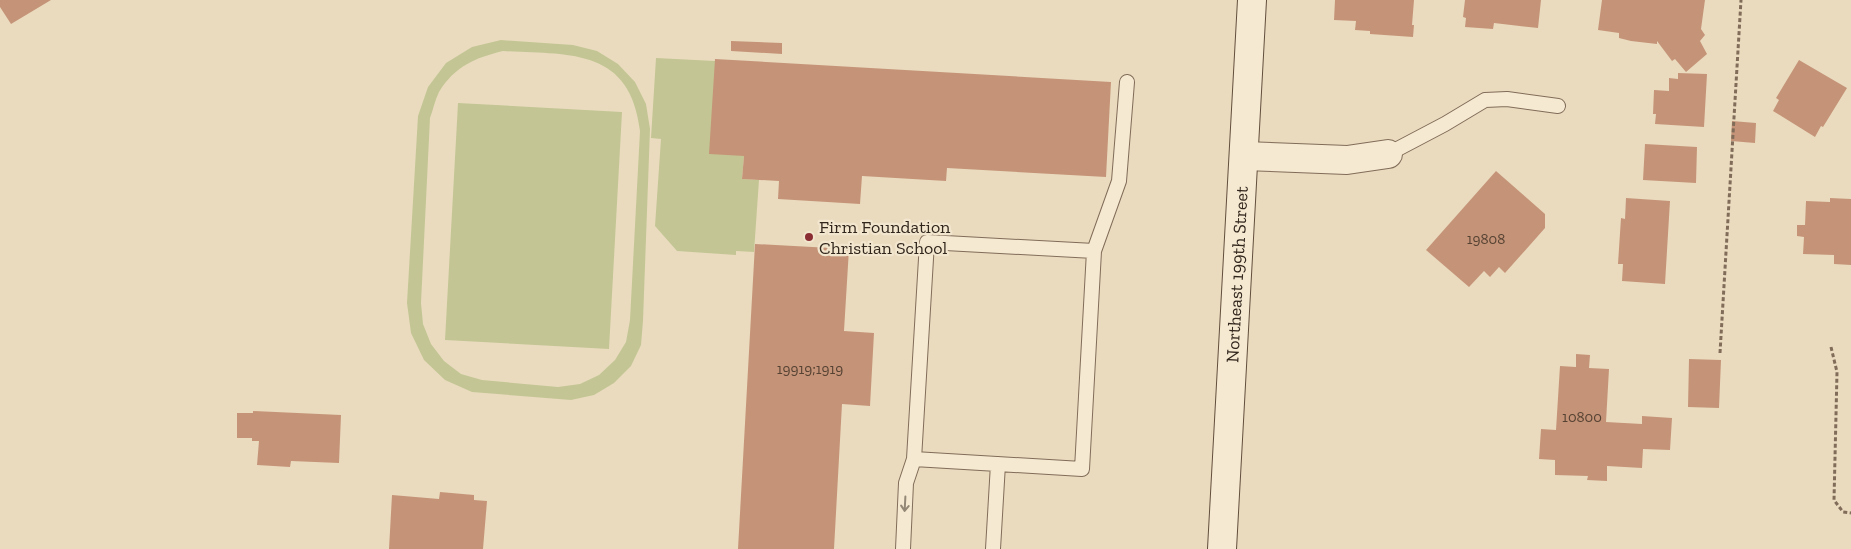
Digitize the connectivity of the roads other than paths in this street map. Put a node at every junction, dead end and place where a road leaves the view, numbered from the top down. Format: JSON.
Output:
{"nodes":[{"id":1,"x":1252,"y":0,"type":"edge"},
{"id":2,"x":1127,"y":82,"type":"dead end"},
{"id":3,"x":1558,"y":106,"type":"dead end"},
{"id":4,"x":1388,"y":154,"type":"joint"},
{"id":5,"x":1244,"y":156,"type":"junction"},
{"id":6,"x":1094,"y":251,"type":"junction"},
{"id":7,"x":914,"y":459,"type":"junction"},
{"id":8,"x":998,"y":464,"type":"junction"},
{"id":9,"x":902,"y":549,"type":"edge"},
{"id":10,"x":993,"y":549,"type":"edge"},
{"id":11,"x":1222,"y":549,"type":"edge"}],
"edges":[{"from":1,"to":5,"type":"main road","name":"Northeast 199th Street"},
{"from":2,"to":6,"type":"lane"},
{"from":3,"to":4,"type":"lane"},
{"from":4,"to":5,"type":"main road"},
{"from":5,"to":11,"type":"main road","name":"Northeast 199th Street"},
{"from":6,"to":7,"type":"lane"},
{"from":6,"to":8,"type":"lane"},
{"from":7,"to":8,"type":"lane"},
{"from":7,"to":9,"type":"lane","one_way":true},
{"from":8,"to":10,"type":"lane"}]}
